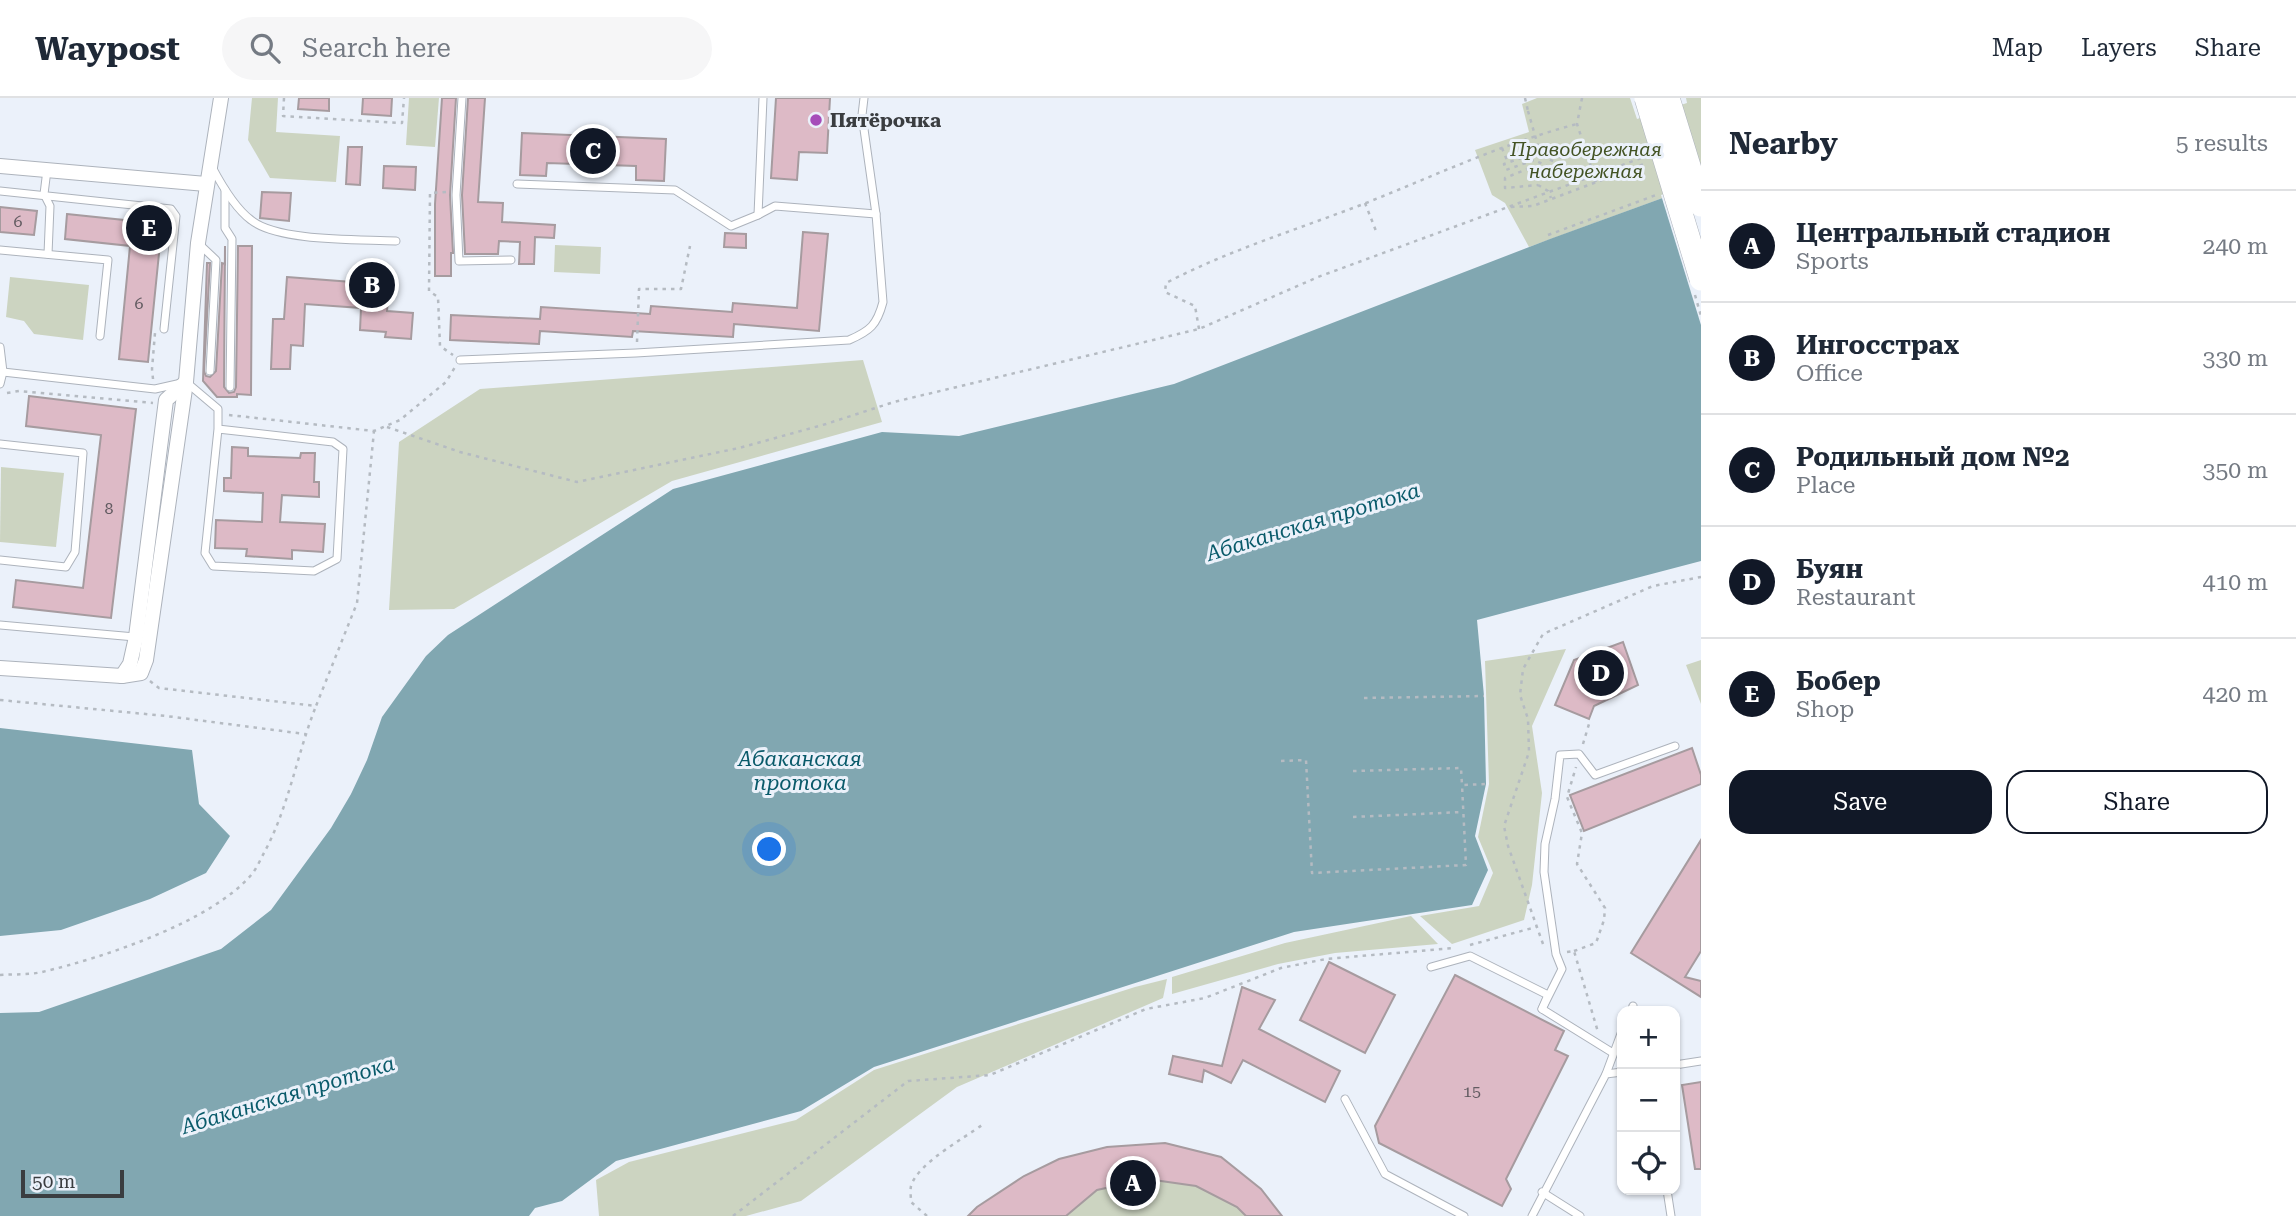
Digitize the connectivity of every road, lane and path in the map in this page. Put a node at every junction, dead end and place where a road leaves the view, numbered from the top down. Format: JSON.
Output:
{"nodes":[{"id":1,"x":220,"y":98,"type":"edge"},
{"id":2,"x":284,"y":98,"type":"edge"},
{"id":3,"x":404,"y":98,"type":"edge"},
{"id":4,"x":462,"y":98,"type":"edge"},
{"id":5,"x":763,"y":98,"type":"edge"},
{"id":6,"x":863,"y":98,"type":"edge"},
{"id":7,"x":1525,"y":98,"type":"edge"},
{"id":8,"x":1582,"y":98,"type":"edge"},
{"id":9,"x":1646,"y":98,"type":"edge"},
{"id":10,"x":1668,"y":98,"type":"edge"},
{"id":11,"x":1577,"y":124,"type":"junction"},
{"id":12,"x":1502,"y":148,"type":"junction"},
{"id":13,"x":1654,"y":154,"type":"dead end"},
{"id":14,"x":1508,"y":163,"type":"junction"},
{"id":15,"x":1649,"y":163,"type":"dead end"},
{"id":16,"x":0,"y":166,"type":"edge"},
{"id":17,"x":212,"y":167,"type":"junction"},
{"id":18,"x":47,"y":170,"type":"junction"},
{"id":19,"x":1594,"y":176,"type":"junction"},
{"id":20,"x":1597,"y":182,"type":"junction"},
{"id":21,"x":206,"y":184,"type":"junction"},
{"id":22,"x":517,"y":184,"type":"dead end"},
{"id":23,"x":225,"y":189,"type":"junction"},
{"id":24,"x":0,"y":191,"type":"edge"},
{"id":25,"x":1548,"y":191,"type":"junction"},
{"id":26,"x":453,"y":192,"type":"dead end"},
{"id":27,"x":1663,"y":193,"type":"dead end"},
{"id":28,"x":44,"y":194,"type":"junction"},
{"id":29,"x":1551,"y":198,"type":"junction"},
{"id":30,"x":1365,"y":203,"type":"junction"},
{"id":31,"x":1701,"y":205,"type":"edge"},
{"id":32,"x":1508,"y":207,"type":"junction"},
{"id":33,"x":876,"y":214,"type":"junction"},
{"id":34,"x":758,"y":215,"type":"junction"},
{"id":35,"x":1376,"y":231,"type":"dead end"},
{"id":36,"x":1548,"y":235,"type":"dead end"},
{"id":37,"x":396,"y":241,"type":"dead end"},
{"id":38,"x":198,"y":243,"type":"junction"},
{"id":39,"x":690,"y":246,"type":"dead end"},
{"id":40,"x":0,"y":250,"type":"edge"},
{"id":41,"x":48,"y":254,"type":"junction"},
{"id":42,"x":511,"y":260,"type":"dead end"},
{"id":43,"x":1701,"y":279,"type":"edge"},
{"id":44,"x":160,"y":329,"type":"joint"},
{"id":45,"x":1199,"y":329,"type":"junction"},
{"id":46,"x":100,"y":336,"type":"dead end"},
{"id":47,"x":0,"y":347,"type":"edge"},
{"id":48,"x":636,"y":353,"type":"junction"},
{"id":49,"x":460,"y":360,"type":"junction"},
{"id":50,"x":210,"y":371,"type":"dead end"},
{"id":51,"x":3,"y":372,"type":"junction"},
{"id":52,"x":186,"y":382,"type":"junction"},
{"id":53,"x":0,"y":384,"type":"edge"},
{"id":54,"x":230,"y":387,"type":"dead end"},
{"id":55,"x":155,"y":388,"type":"junction"},
{"id":56,"x":0,"y":394,"type":"edge"},
{"id":57,"x":218,"y":409,"type":"junction"},
{"id":58,"x":387,"y":427,"type":"junction"},
{"id":59,"x":218,"y":429,"type":"junction"},
{"id":60,"x":374,"y":431,"type":"junction"},
{"id":61,"x":0,"y":444,"type":"edge"},
{"id":62,"x":0,"y":560,"type":"edge"},
{"id":63,"x":1701,"y":577,"type":"edge"},
{"id":64,"x":1653,"y":586,"type":"dead end"},
{"id":65,"x":0,"y":625,"type":"edge"},
{"id":66,"x":136,"y":637,"type":"junction"},
{"id":67,"x":0,"y":668,"type":"edge"},
{"id":68,"x":141,"y":673,"type":"junction"},
{"id":69,"x":122,"y":676,"type":"junction"},
{"id":70,"x":1484,"y":696,"type":"dead end"},
{"id":71,"x":1364,"y":698,"type":"dead end"},
{"id":72,"x":0,"y":700,"type":"edge"},
{"id":73,"x":316,"y":706,"type":"junction"},
{"id":74,"x":1589,"y":724,"type":"dead end"},
{"id":75,"x":305,"y":734,"type":"junction"},
{"id":76,"x":1675,"y":746,"type":"dead end"},
{"id":77,"x":1579,"y":754,"type":"junction"},
{"id":78,"x":1282,"y":761,"type":"dead end"},
{"id":79,"x":1353,"y":771,"type":"dead end"},
{"id":80,"x":1486,"y":784,"type":"dead end"},
{"id":81,"x":1462,"y":785,"type":"junction"},
{"id":82,"x":1463,"y":812,"type":"junction"},
{"id":83,"x":1353,"y":817,"type":"dead end"},
{"id":84,"x":1536,"y":927,"type":"dead end"},
{"id":85,"x":1469,"y":945,"type":"dead end"},
{"id":86,"x":1456,"y":948,"type":"dead end"},
{"id":87,"x":1574,"y":951,"type":"dead end"},
{"id":88,"x":1431,"y":967,"type":"dead end"},
{"id":89,"x":0,"y":975,"type":"edge"},
{"id":90,"x":1548,"y":995,"type":"junction"},
{"id":91,"x":1617,"y":1043,"type":"edge"},
{"id":92,"x":1613,"y":1053,"type":"junction"},
{"id":93,"x":1701,"y":1061,"type":"edge"},
{"id":94,"x":1680,"y":1064,"type":"edge"},
{"id":95,"x":1617,"y":1073,"type":"edge"},
{"id":96,"x":1606,"y":1074,"type":"junction"},
{"id":97,"x":1345,"y":1099,"type":"dead end"},
{"id":98,"x":982,"y":1125,"type":"dead end"},
{"id":99,"x":1542,"y":1192,"type":"junction"},
{"id":100,"x":1668,"y":1195,"type":"edge"},
{"id":101,"x":733,"y":1216,"type":"edge"},
{"id":102,"x":928,"y":1216,"type":"edge"},
{"id":103,"x":1464,"y":1216,"type":"edge"},
{"id":104,"x":1532,"y":1216,"type":"edge"},
{"id":105,"x":1580,"y":1216,"type":"edge"},
{"id":106,"x":1671,"y":1216,"type":"edge"}],
"edges":[{"from":1,"to":17,"type":"street"},
{"from":2,"to":3,"type":"path"},
{"from":4,"to":42,"type":"lane"},
{"from":5,"to":34,"type":"lane"},
{"from":6,"to":33,"type":"lane"},
{"from":7,"to":14,"type":"path","bridge":true},
{"from":8,"to":11,"type":"path"},
{"from":9,"to":43,"type":"highway","bridge":true},
{"from":10,"to":31,"type":"highway","bridge":true},
{"from":11,"to":12,"type":"path"},
{"from":11,"to":19,"type":"path"},
{"from":12,"to":14,"type":"path"},
{"from":12,"to":30,"type":"path"},
{"from":13,"to":19,"type":"path"},
{"from":14,"to":25,"type":"path","bridge":true},
{"from":15,"to":20,"type":"path"},
{"from":16,"to":18,"type":"street"},
{"from":17,"to":21,"type":"street"},
{"from":17,"to":23,"type":"lane"},
{"from":18,"to":21,"type":"street"},
{"from":18,"to":28,"type":"lane"},
{"from":19,"to":20,"type":"path"},
{"from":19,"to":25,"type":"path"},
{"from":20,"to":29,"type":"path"},
{"from":21,"to":38,"type":"street"},
{"from":22,"to":34,"type":"lane"},
{"from":23,"to":37,"type":"lane"},
{"from":23,"to":54,"type":"lane"},
{"from":24,"to":28,"type":"lane"},
{"from":25,"to":29,"type":"path"},
{"from":25,"to":32,"type":"path"},
{"from":26,"to":49,"type":"path"},
{"from":27,"to":36,"type":"path"},
{"from":28,"to":41,"type":"lane"},
{"from":28,"to":44,"type":"lane"},
{"from":29,"to":32,"type":"path"},
{"from":30,"to":35,"type":"path"},
{"from":30,"to":45,"type":"path"},
{"from":32,"to":45,"type":"path"},
{"from":33,"to":34,"type":"lane"},
{"from":33,"to":48,"type":"lane"},
{"from":38,"to":50,"type":"lane"},
{"from":38,"to":52,"type":"street"},
{"from":39,"to":48,"type":"path"},
{"from":40,"to":41,"type":"lane"},
{"from":41,"to":46,"type":"lane"},
{"from":44,"to":55,"type":"path"},
{"from":45,"to":58,"type":"path"},
{"from":47,"to":51,"type":"lane"},
{"from":48,"to":49,"type":"lane"},
{"from":49,"to":58,"type":"path"},
{"from":51,"to":53,"type":"lane"},
{"from":51,"to":55,"type":"lane"},
{"from":52,"to":55,"type":"lane"},
{"from":52,"to":57,"type":"lane"},
{"from":52,"to":66,"type":"street"},
{"from":52,"to":68,"type":"street"},
{"from":55,"to":56,"type":"path"},
{"from":57,"to":59,"type":"lane"},
{"from":57,"to":60,"type":"path"},
{"from":58,"to":60,"type":"path"},
{"from":59,"to":59,"type":"lane"},
{"from":60,"to":73,"type":"path"},
{"from":61,"to":62,"type":"lane"},
{"from":63,"to":64,"type":"path"},
{"from":65,"to":66,"type":"lane"},
{"from":66,"to":69,"type":"street"},
{"from":67,"to":69,"type":"street"},
{"from":68,"to":69,"type":"street"},
{"from":68,"to":73,"type":"path"},
{"from":70,"to":71,"type":"path"},
{"from":72,"to":75,"type":"path"},
{"from":73,"to":75,"type":"path"},
{"from":74,"to":77,"type":"path"},
{"from":75,"to":89,"type":"path"},
{"from":76,"to":77,"type":"lane"},
{"from":77,"to":87,"type":"path"},
{"from":77,"to":90,"type":"lane"},
{"from":78,"to":82,"type":"path"},
{"from":79,"to":81,"type":"path"},
{"from":80,"to":81,"type":"path"},
{"from":81,"to":82,"type":"path"},
{"from":82,"to":83,"type":"path"},
{"from":84,"to":85,"type":"path"},
{"from":86,"to":101,"type":"path"},
{"from":88,"to":90,"type":"lane"},
{"from":90,"to":92,"type":"lane"},
{"from":91,"to":92,"type":"lane"},
{"from":92,"to":96,"type":"lane"},
{"from":93,"to":94,"type":"lane"},
{"from":95,"to":96,"type":"lane"},
{"from":96,"to":99,"type":"lane"},
{"from":97,"to":103,"type":"lane"},
{"from":98,"to":102,"type":"path"},
{"from":99,"to":104,"type":"lane"},
{"from":99,"to":105,"type":"lane"},
{"from":100,"to":106,"type":"lane"}]}
